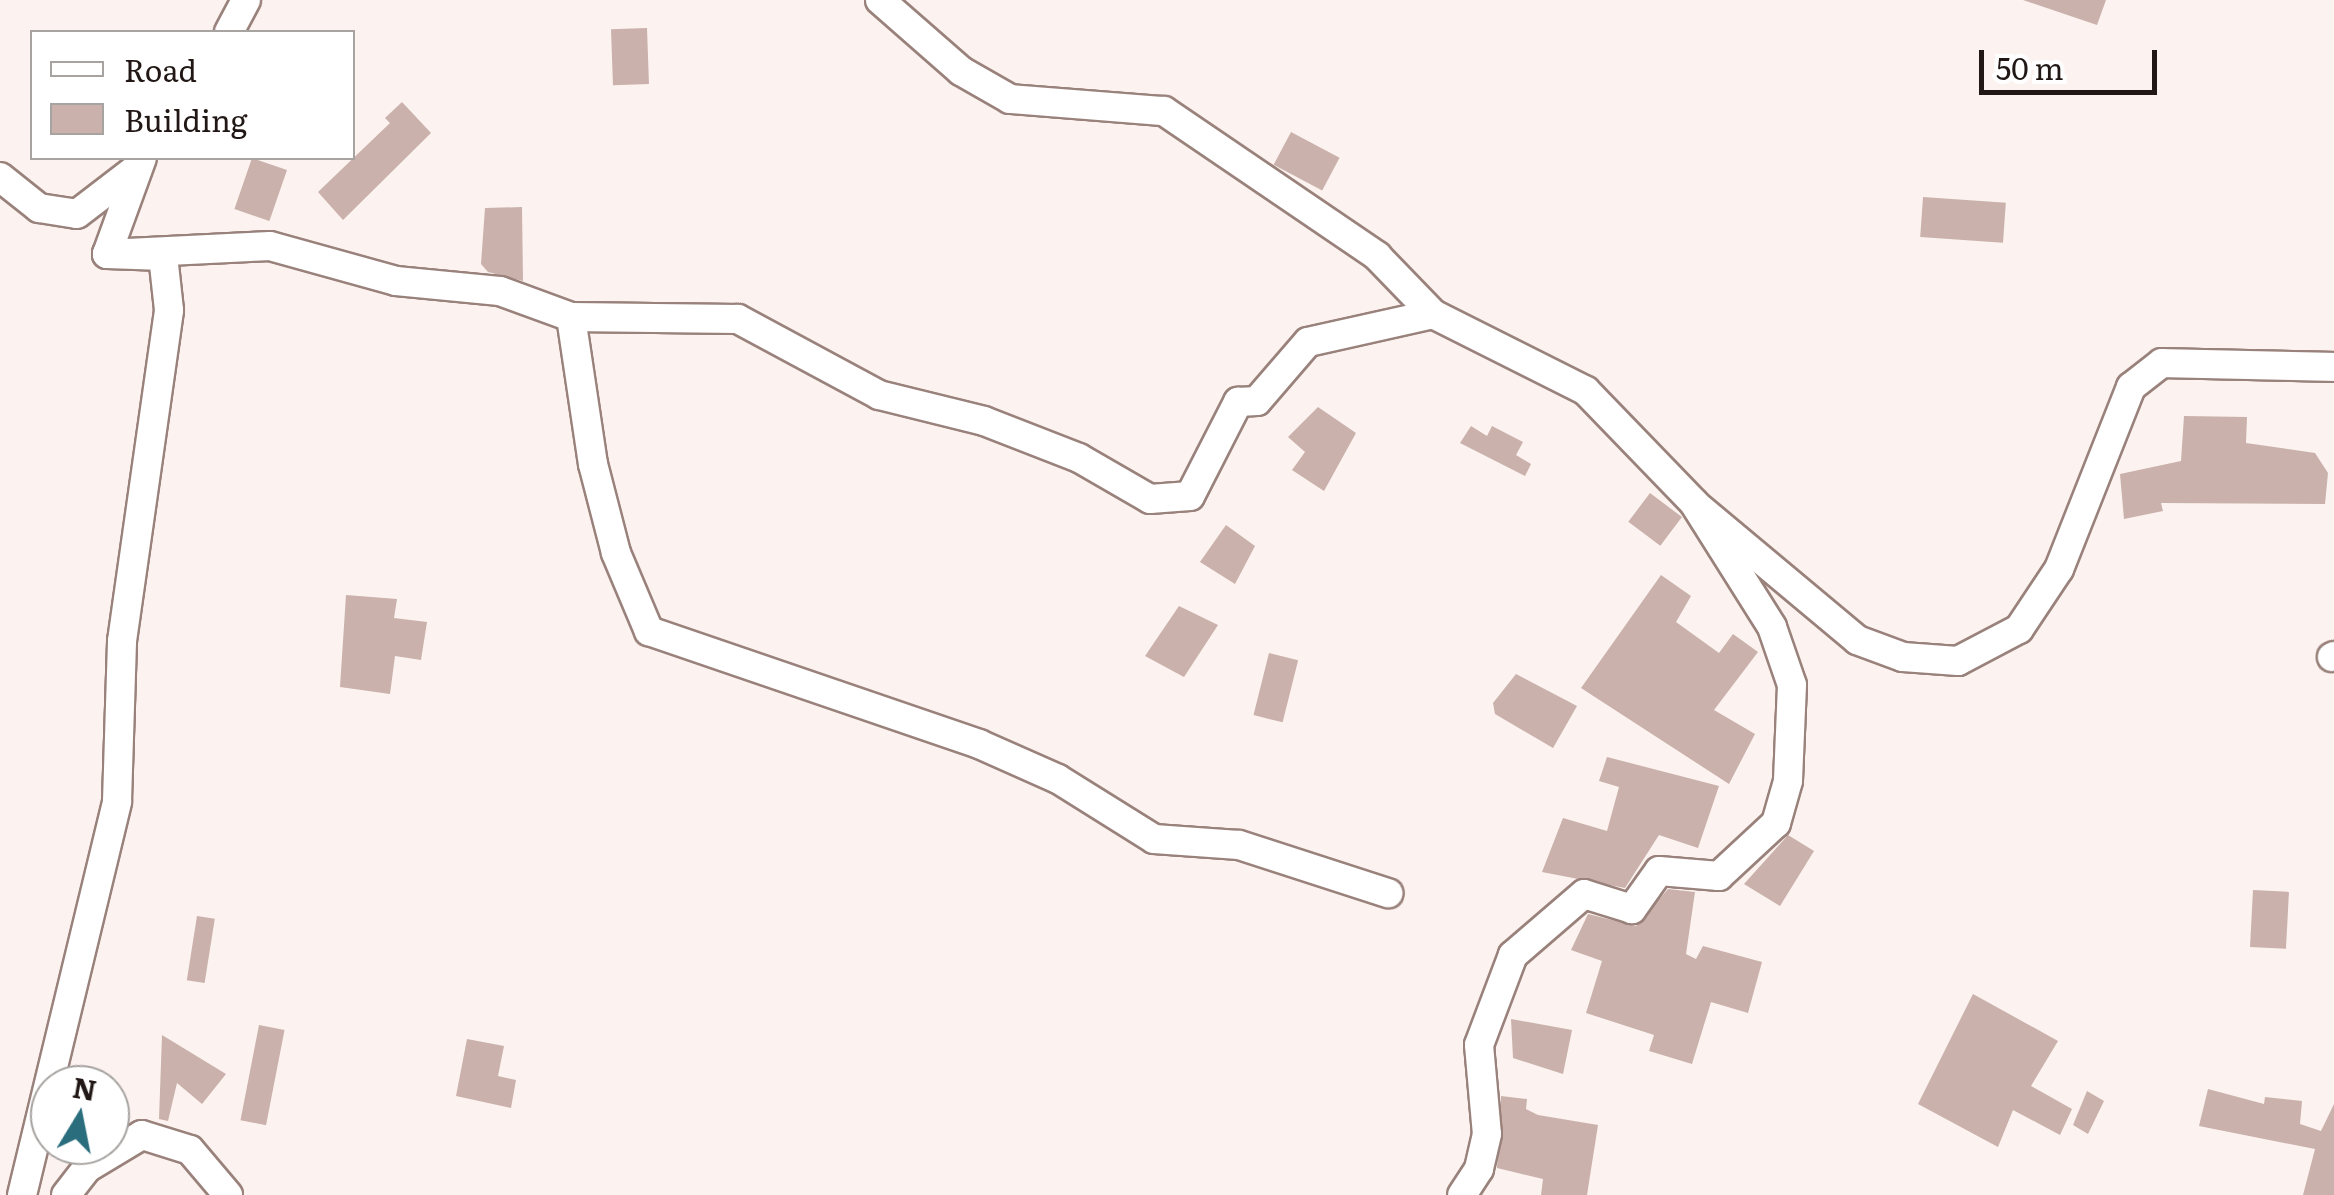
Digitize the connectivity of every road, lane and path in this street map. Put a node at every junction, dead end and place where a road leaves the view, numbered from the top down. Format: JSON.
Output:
{"nodes":[{"id":1,"x":246,"y":0,"type":"edge"},
{"id":2,"x":880,"y":0,"type":"edge"},
{"id":3,"x":230,"y":30,"type":"edge"},
{"id":4,"x":137,"y":164,"type":"edge"},
{"id":5,"x":0,"y":177,"type":"edge"},
{"id":6,"x":107,"y":254,"type":"junction"},
{"id":7,"x":1434,"y":314,"type":"junction"},
{"id":8,"x":572,"y":317,"type":"junction"},
{"id":9,"x":2334,"y":367,"type":"edge"},
{"id":10,"x":1694,"y":504,"type":"junction"},
{"id":11,"x":1388,"y":893,"type":"dead end"},
{"id":12,"x":22,"y":1195,"type":"edge"},
{"id":13,"x":66,"y":1195,"type":"edge"},
{"id":14,"x":228,"y":1195,"type":"edge"},
{"id":15,"x":1462,"y":1195,"type":"edge"}],
"edges":[{"from":1,"to":3,"type":"street"},
{"from":2,"to":7,"type":"street"},
{"from":4,"to":5,"type":"street"},
{"from":4,"to":6,"type":"street"},
{"from":6,"to":8,"type":"street"},
{"from":6,"to":12,"type":"street"},
{"from":7,"to":8,"type":"street"},
{"from":7,"to":10,"type":"street"},
{"from":8,"to":11,"type":"street"},
{"from":9,"to":10,"type":"street"},
{"from":10,"to":15,"type":"street"},
{"from":13,"to":14,"type":"street"}]}
